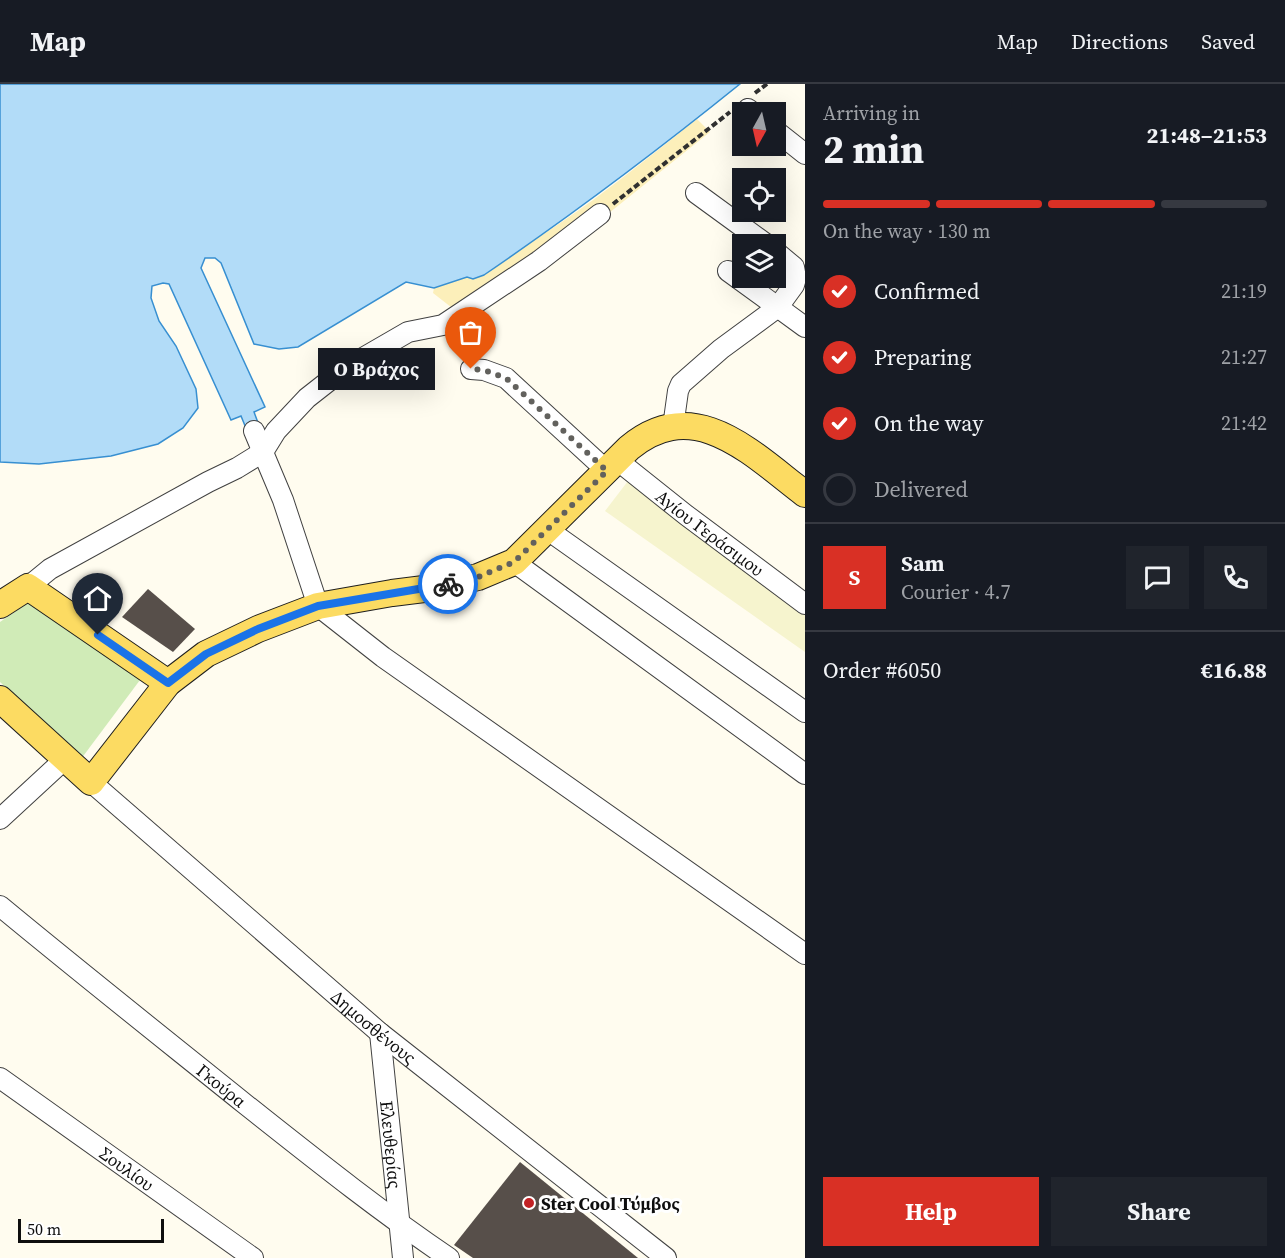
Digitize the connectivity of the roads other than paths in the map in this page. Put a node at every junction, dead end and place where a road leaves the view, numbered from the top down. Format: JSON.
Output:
{"nodes":[{"id":1,"x":786,"y":139,"type":"edge"},
{"id":2,"x":805,"y":154,"type":"edge"},
{"id":3,"x":696,"y":193,"type":"dead end"},
{"id":4,"x":606,"y":209,"type":"road end"},
{"id":5,"x":752,"y":234,"type":"edge"},
{"id":6,"x":786,"y":260,"type":"edge"},
{"id":7,"x":728,"y":271,"type":"dead end"},
{"id":8,"x":778,"y":307,"type":"junction"},
{"id":9,"x":805,"y":327,"type":"edge"},
{"id":10,"x":471,"y":369,"type":"dead end"},
{"id":11,"x":673,"y":427,"type":"junction"},
{"id":12,"x":254,"y":431,"type":"dead end"},
{"id":13,"x":263,"y":452,"type":"junction"},
{"id":14,"x":612,"y":465,"type":"junction"},
{"id":15,"x":805,"y":494,"type":"edge"},
{"id":16,"x":548,"y":530,"type":"junction"},
{"id":17,"x":514,"y":562,"type":"junction"},
{"id":18,"x":28,"y":587,"type":"junction"},
{"id":19,"x":805,"y":604,"type":"edge"},
{"id":20,"x":0,"y":605,"type":"edge"},
{"id":21,"x":318,"y":606,"type":"junction"},
{"id":22,"x":168,"y":683,"type":"junction"},
{"id":23,"x":0,"y":699,"type":"edge"},
{"id":24,"x":805,"y":712,"type":"edge"},
{"id":25,"x":65,"y":759,"type":"junction"},
{"id":26,"x":805,"y":774,"type":"edge"},
{"id":27,"x":90,"y":782,"type":"junction"},
{"id":28,"x":0,"y":819,"type":"edge"},
{"id":29,"x":0,"y":906,"type":"edge"},
{"id":30,"x":805,"y":954,"type":"edge"},
{"id":31,"x":380,"y":1033,"type":"junction"},
{"id":32,"x":0,"y":1078,"type":"edge"},
{"id":33,"x":400,"y":1225,"type":"junction"},
{"id":34,"x":253,"y":1258,"type":"edge"},
{"id":35,"x":403,"y":1258,"type":"edge"},
{"id":36,"x":449,"y":1258,"type":"edge"},
{"id":37,"x":666,"y":1258,"type":"edge"}],
"edges":[{"from":1,"to":2,"type":"street"},
{"from":3,"to":5,"type":"street"},
{"from":4,"to":13,"type":"street"},
{"from":6,"to":8,"type":"street"},
{"from":7,"to":8,"type":"street"},
{"from":8,"to":9,"type":"street"},
{"from":8,"to":11,"type":"street"},
{"from":10,"to":14,"type":"street","name":"Αγίου Γεράσιμου"},
{"from":11,"to":14,"type":"main road"},
{"from":11,"to":15,"type":"main road"},
{"from":12,"to":13,"type":"street"},
{"from":13,"to":18,"type":"street"},
{"from":13,"to":21,"type":"street"},
{"from":14,"to":16,"type":"main road"},
{"from":14,"to":19,"type":"street","name":"Αγίου Γεράσιμου"},
{"from":16,"to":17,"type":"main road"},
{"from":16,"to":24,"type":"street"},
{"from":17,"to":21,"type":"main road"},
{"from":17,"to":26,"type":"street"},
{"from":18,"to":20,"type":"main road"},
{"from":18,"to":22,"type":"main road"},
{"from":21,"to":22,"type":"main road"},
{"from":21,"to":30,"type":"street"},
{"from":22,"to":27,"type":"main road"},
{"from":23,"to":25,"type":"main road"},
{"from":25,"to":27,"type":"main road"},
{"from":25,"to":28,"type":"street"},
{"from":27,"to":31,"type":"street","name":"Δημοσθένους"},
{"from":29,"to":33,"type":"street","name":"Γκούρα"},
{"from":31,"to":33,"type":"street","name":"Ελευθερίας"},
{"from":31,"to":37,"type":"street","name":"Δημοσθένους"},
{"from":32,"to":34,"type":"street","name":"Σουλίου"},
{"from":33,"to":35,"type":"street","name":"Ελευθερίας"},
{"from":33,"to":36,"type":"street","name":"Γκούρα"}]}
